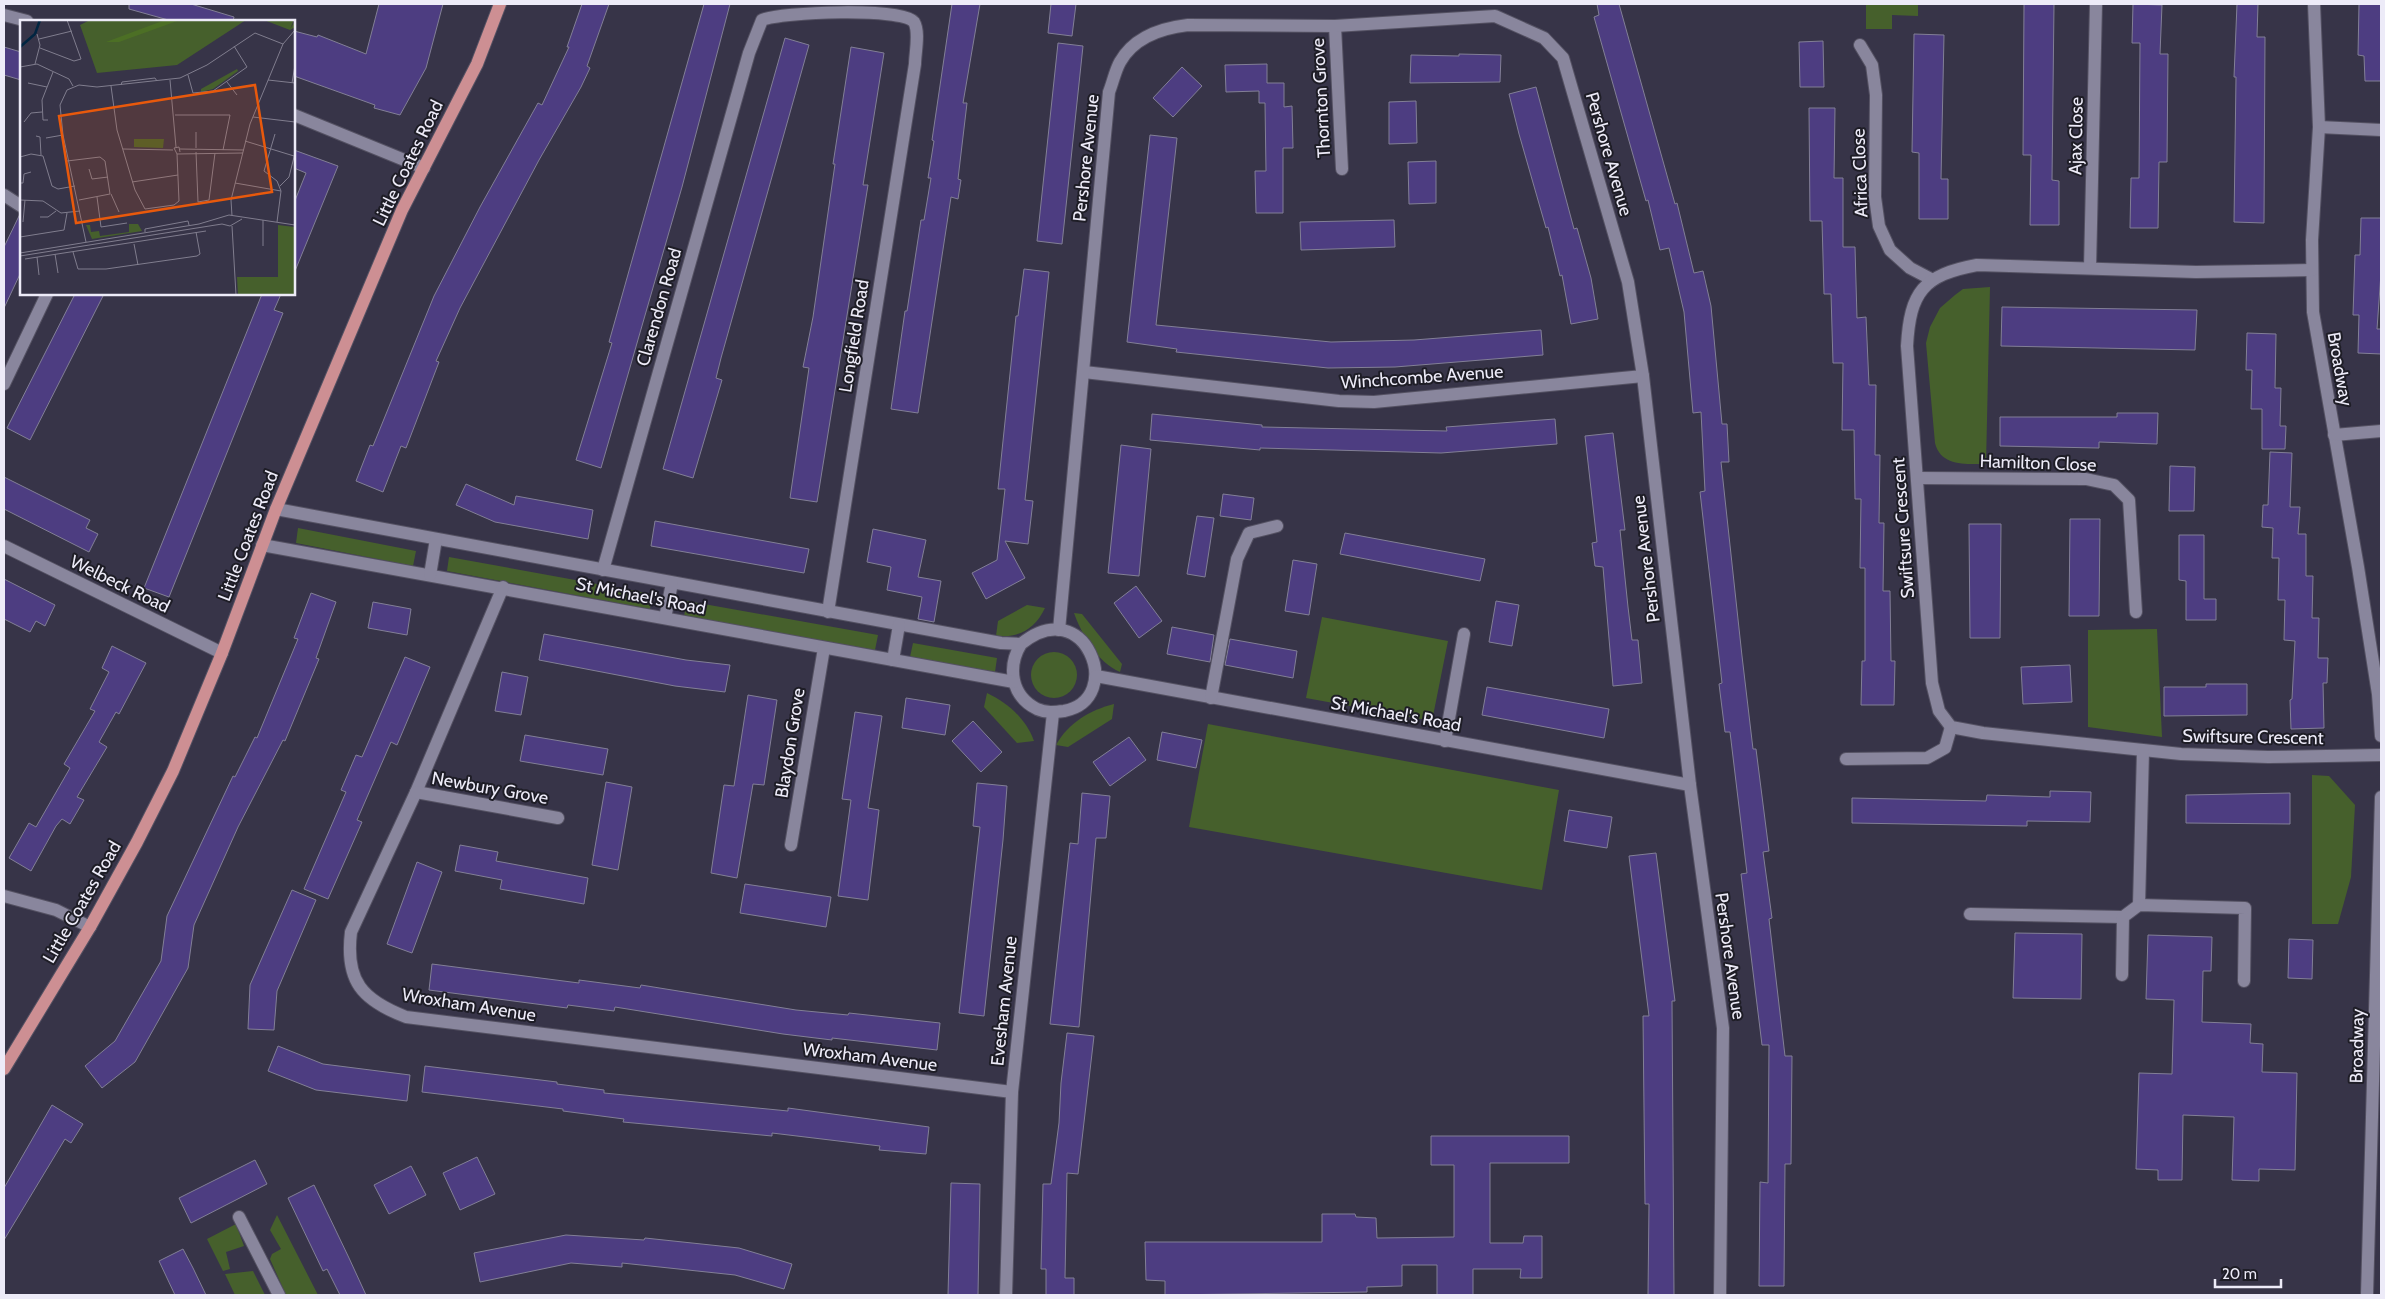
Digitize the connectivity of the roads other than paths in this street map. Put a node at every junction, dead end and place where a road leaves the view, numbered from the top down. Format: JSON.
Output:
{"nodes":[{"id":1,"x":500,"y":4,"type":"edge"},
{"id":2,"x":2096,"y":4,"type":"edge"},
{"id":3,"x":2314,"y":4,"type":"edge"},
{"id":4,"x":4,"y":15,"type":"edge"},
{"id":5,"x":23,"y":20,"type":"edge"},
{"id":6,"x":1335,"y":26,"type":"junction"},
{"id":7,"x":1860,"y":45,"type":"dead end"},
{"id":8,"x":915,"y":64,"type":"joint"},
{"id":9,"x":295,"y":115,"type":"edge"},
{"id":10,"x":2319,"y":127,"type":"junction"},
{"id":11,"x":2381,"y":130,"type":"edge"},
{"id":12,"x":424,"y":168,"type":"junction"},
{"id":13,"x":1342,"y":169,"type":"dead end"},
{"id":14,"x":4,"y":195,"type":"edge"},
{"id":15,"x":20,"y":205,"type":"edge"},
{"id":16,"x":2090,"y":268,"type":"junction"},
{"id":17,"x":2312,"y":270,"type":"junction"},
{"id":18,"x":1931,"y":279,"type":"junction"},
{"id":19,"x":47,"y":295,"type":"edge"},
{"id":20,"x":1084,"y":372,"type":"junction"},
{"id":21,"x":1643,"y":376,"type":"junction"},
{"id":22,"x":4,"y":384,"type":"edge"},
{"id":23,"x":2381,"y":431,"type":"edge"},
{"id":24,"x":2334,"y":435,"type":"junction"},
{"id":25,"x":1918,"y":478,"type":"junction"},
{"id":26,"x":276,"y":509,"type":"junction"},
{"id":27,"x":1277,"y":526,"type":"dead end"},
{"id":28,"x":436,"y":539,"type":"junction"},
{"id":29,"x":262,"y":545,"type":"junction"},
{"id":30,"x":4,"y":546,"type":"edge"},
{"id":31,"x":603,"y":570,"type":"junction"},
{"id":32,"x":430,"y":575,"type":"junction"},
{"id":33,"x":672,"y":583,"type":"junction"},
{"id":34,"x":503,"y":588,"type":"junction"},
{"id":35,"x":828,"y":612,"type":"junction"},
{"id":36,"x":2136,"y":612,"type":"dead end"},
{"id":37,"x":665,"y":618,"type":"junction"},
{"id":38,"x":899,"y":625,"type":"junction"},
{"id":39,"x":1058,"y":630,"type":"junction"},
{"id":40,"x":1464,"y":634,"type":"dead end"},
{"id":41,"x":1022,"y":644,"type":"junction"},
{"id":42,"x":824,"y":648,"type":"junction"},
{"id":43,"x":222,"y":654,"type":"junction"},
{"id":44,"x":893,"y":660,"type":"junction"},
{"id":45,"x":1096,"y":676,"type":"junction"},
{"id":46,"x":1014,"y":682,"type":"junction"},
{"id":47,"x":1211,"y":698,"type":"junction"},
{"id":48,"x":1053,"y":712,"type":"junction"},
{"id":49,"x":1951,"y":727,"type":"junction"},
{"id":50,"x":2381,"y":736,"type":"edge"},
{"id":51,"x":1445,"y":741,"type":"junction"},
{"id":52,"x":2143,"y":751,"type":"junction"},
{"id":53,"x":2381,"y":755,"type":"edge"},
{"id":54,"x":1846,"y":760,"type":"dead end"},
{"id":55,"x":1690,"y":785,"type":"junction"},
{"id":56,"x":416,"y":792,"type":"junction"},
{"id":57,"x":2381,"y":797,"type":"edge"},
{"id":58,"x":558,"y":818,"type":"dead end"},
{"id":59,"x":791,"y":845,"type":"dead end"},
{"id":60,"x":4,"y":896,"type":"edge"},
{"id":61,"x":2139,"y":905,"type":"junction"},
{"id":62,"x":1970,"y":914,"type":"dead end"},
{"id":63,"x":2123,"y":917,"type":"junction"},
{"id":64,"x":90,"y":927,"type":"junction"},
{"id":65,"x":2122,"y":975,"type":"dead end"},
{"id":66,"x":2244,"y":981,"type":"dead end"},
{"id":67,"x":2378,"y":1068,"type":"edge"},
{"id":68,"x":4,"y":1070,"type":"edge"},
{"id":69,"x":1012,"y":1092,"type":"junction"},
{"id":70,"x":239,"y":1217,"type":"dead end"},
{"id":71,"x":279,"y":1295,"type":"edge"},
{"id":72,"x":1006,"y":1295,"type":"edge"},
{"id":73,"x":1720,"y":1295,"type":"edge"},
{"id":74,"x":2367,"y":1295,"type":"edge"}],
"edges":[{"from":1,"to":12,"type":"main road","name":"Little Coates Road"},
{"from":2,"to":16,"type":"street","name":"Ajax Close"},
{"from":3,"to":10,"type":"street","name":"Broadway"},
{"from":4,"to":5,"type":"street"},
{"from":6,"to":13,"type":"street","name":"Thornton Grove"},
{"from":6,"to":20,"type":"street","name":"Pershore Avenue"},
{"from":6,"to":21,"type":"street","name":"Pershore Avenue"},
{"from":7,"to":18,"type":"street","name":"Africa Close"},
{"from":8,"to":31,"type":"street","name":"Clarendon Road"},
{"from":8,"to":35,"type":"street","name":"Longfield Road"},
{"from":9,"to":12,"type":"street"},
{"from":10,"to":11,"type":"street"},
{"from":10,"to":17,"type":"street","name":"Broadway"},
{"from":12,"to":26,"type":"main road","name":"Little Coates Road"},
{"from":14,"to":15,"type":"street"},
{"from":16,"to":17,"type":"street","name":"Swiftsure Crescent"},
{"from":16,"to":18,"type":"street","name":"Swiftsure Crescent"},
{"from":17,"to":24,"type":"street","name":"Broadway"},
{"from":18,"to":25,"type":"street","name":"Swiftsure Crescent"},
{"from":19,"to":22,"type":"street"},
{"from":20,"to":21,"type":"street","name":"Winchcombe Avenue"},
{"from":20,"to":39,"type":"street","name":"Pershore Avenue"},
{"from":21,"to":55,"type":"street","name":"Pershore Avenue"},
{"from":23,"to":24,"type":"street"},
{"from":24,"to":50,"type":"street","name":"Broadway"},
{"from":25,"to":36,"type":"street","name":"Hamilton Close"},
{"from":25,"to":49,"type":"street","name":"Swiftsure Crescent"},
{"from":26,"to":28,"type":"street","name":"St Michael's Road"},
{"from":26,"to":29,"type":"main road","name":"Little Coates Road"},
{"from":27,"to":47,"type":"street"},
{"from":28,"to":31,"type":"street","name":"St Michael's Road"},
{"from":28,"to":32,"type":"street"},
{"from":29,"to":32,"type":"street","name":"St Michael's Road"},
{"from":29,"to":43,"type":"main road","name":"Little Coates Road"},
{"from":30,"to":43,"type":"street","name":"Welbeck Road"},
{"from":31,"to":33,"type":"street","name":"St Michael's Road"},
{"from":32,"to":34,"type":"street","name":"St Michael's Road"},
{"from":33,"to":35,"type":"street","name":"St Michael's Road"},
{"from":33,"to":37,"type":"street"},
{"from":34,"to":37,"type":"street","name":"St Michael's Road"},
{"from":34,"to":56,"type":"street","name":"Wroxham Avenue"},
{"from":35,"to":38,"type":"street","name":"St Michael's Road"},
{"from":37,"to":42,"type":"street","name":"St Michael's Road"},
{"from":38,"to":41,"type":"street","name":"St Michael's Road"},
{"from":38,"to":44,"type":"street"},
{"from":39,"to":41,"type":"street"},
{"from":39,"to":45,"type":"street"},
{"from":40,"to":51,"type":"street"},
{"from":41,"to":46,"type":"street"},
{"from":42,"to":44,"type":"street","name":"St Michael's Road"},
{"from":42,"to":59,"type":"street","name":"Blaydon Grove"},
{"from":43,"to":64,"type":"main road","name":"Little Coates Road"},
{"from":44,"to":46,"type":"street","name":"St Michael's Road"},
{"from":45,"to":47,"type":"street","name":"St Michael's Road"},
{"from":45,"to":48,"type":"street"},
{"from":46,"to":48,"type":"street"},
{"from":47,"to":51,"type":"street","name":"St Michael's Road"},
{"from":48,"to":69,"type":"street","name":"Evesham Avenue"},
{"from":49,"to":52,"type":"street","name":"Swiftsure Crescent"},
{"from":49,"to":54,"type":"street"},
{"from":51,"to":55,"type":"street","name":"St Michael's Road"},
{"from":52,"to":53,"type":"street","name":"Swiftsure Crescent"},
{"from":52,"to":61,"type":"street"},
{"from":55,"to":73,"type":"street","name":"Pershore Avenue"},
{"from":56,"to":58,"type":"street","name":"Newbury Grove"},
{"from":56,"to":69,"type":"street","name":"Wroxham Avenue"},
{"from":57,"to":67,"type":"street","name":"Broadway"},
{"from":60,"to":64,"type":"street"},
{"from":61,"to":63,"type":"street"},
{"from":61,"to":66,"type":"street"},
{"from":62,"to":63,"type":"street"},
{"from":63,"to":65,"type":"street"},
{"from":64,"to":68,"type":"main road","name":"Little Coates Road"},
{"from":67,"to":74,"type":"street","name":"Broadway"},
{"from":69,"to":72,"type":"street","name":"Evesham Avenue"},
{"from":70,"to":71,"type":"street"}]}
